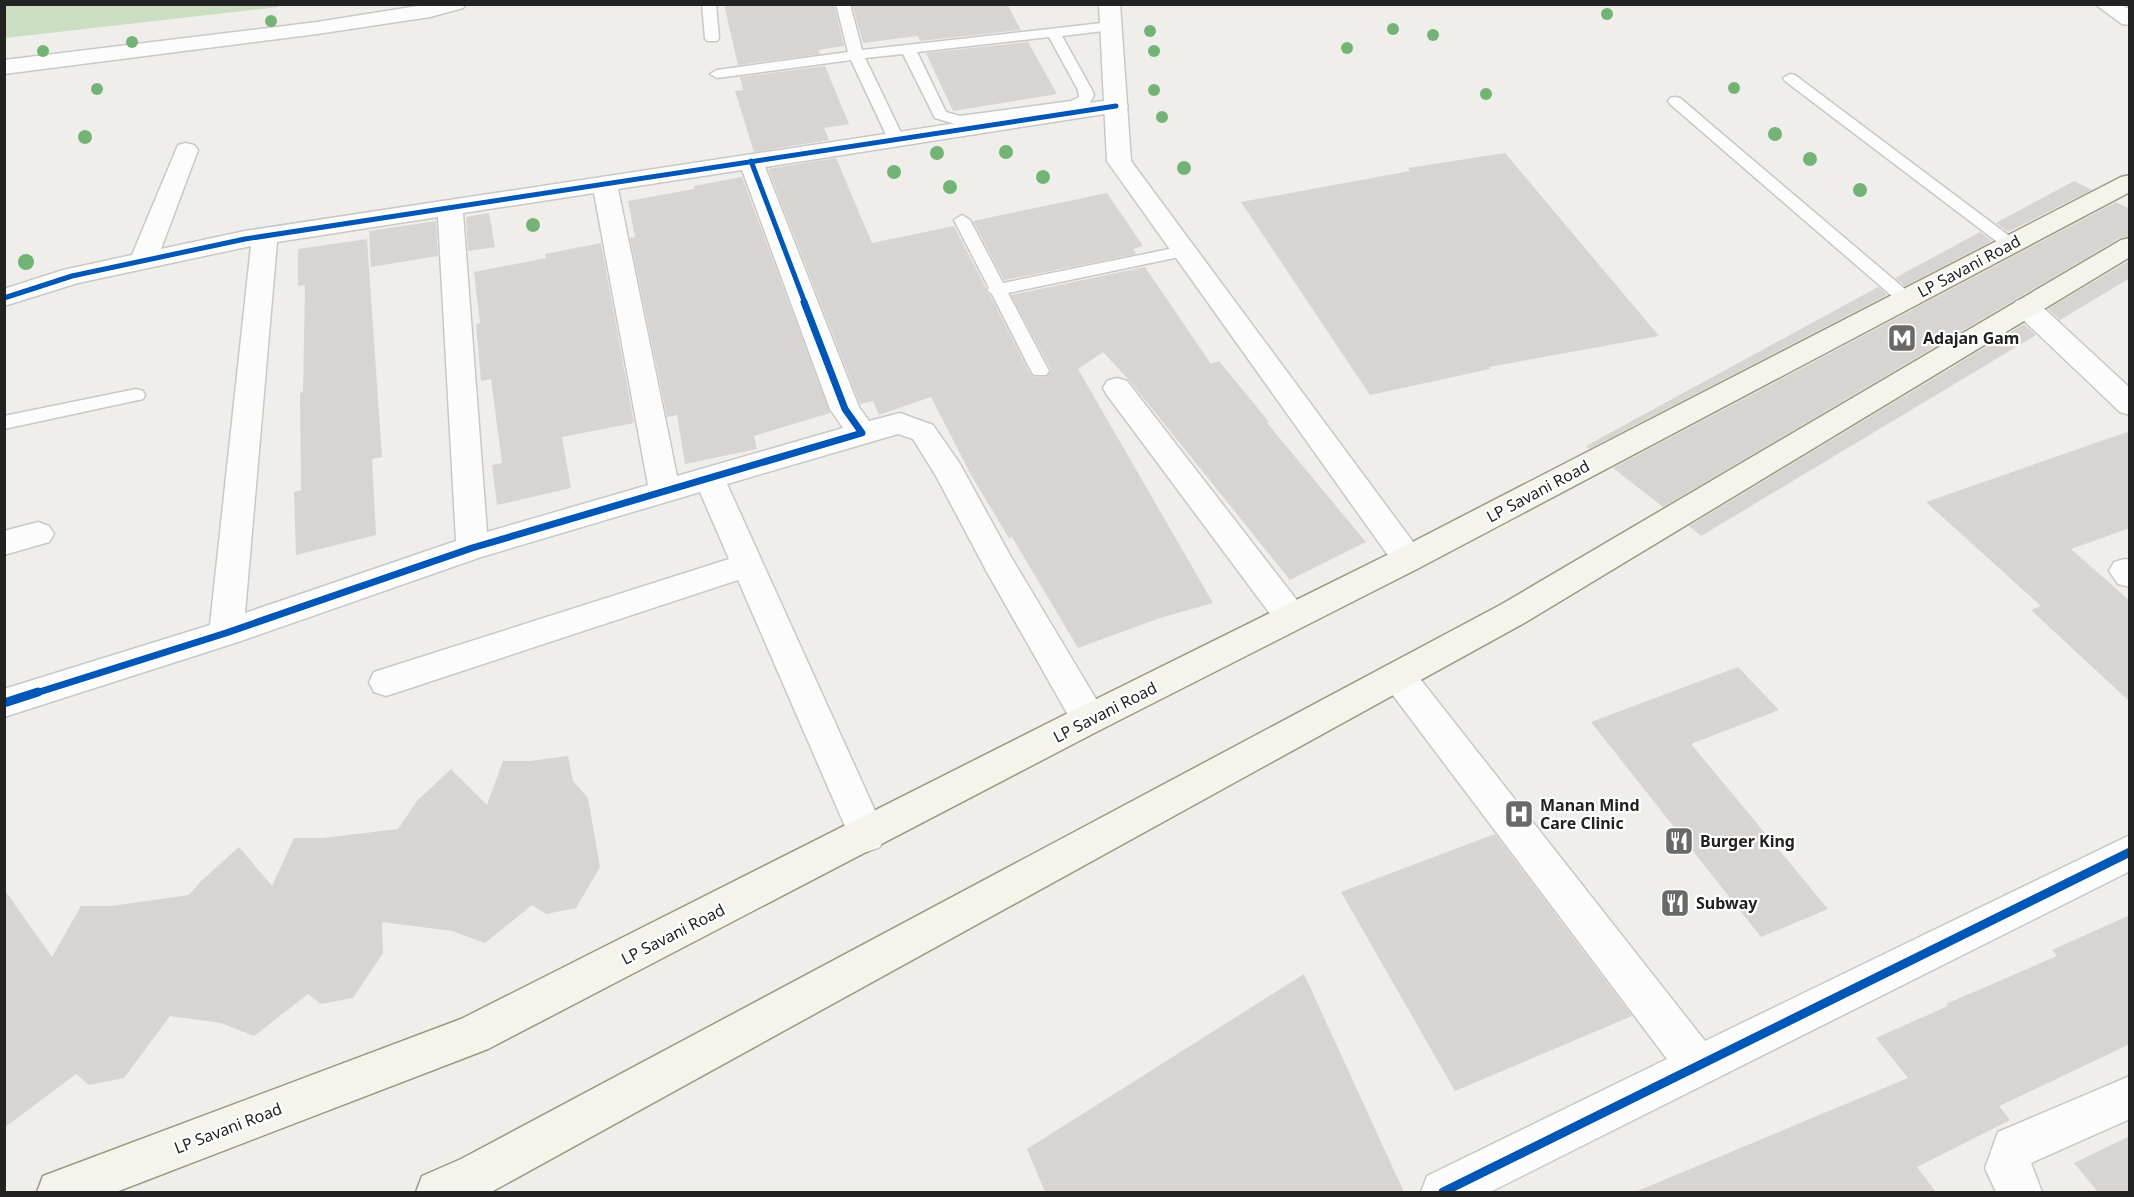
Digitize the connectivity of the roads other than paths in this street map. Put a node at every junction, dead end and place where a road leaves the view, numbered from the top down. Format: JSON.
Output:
{"nodes":[{"id":1,"x":324,"y":4,"type":"edge"},
{"id":2,"x":456,"y":4,"type":"edge"},
{"id":3,"x":709,"y":4,"type":"edge"},
{"id":4,"x":843,"y":4,"type":"edge"},
{"id":5,"x":2105,"y":4,"type":"edge"},
{"id":6,"x":1110,"y":15,"type":"edge"},
{"id":7,"x":2130,"y":19,"type":"edge"},
{"id":8,"x":317,"y":28,"type":"junction"},
{"id":9,"x":1054,"y":33,"type":"junction"},
{"id":10,"x":712,"y":38,"type":"dead end"},
{"id":11,"x":908,"y":49,"type":"junction"},
{"id":12,"x":856,"y":55,"type":"junction"},
{"id":13,"x":4,"y":67,"type":"edge"},
{"id":14,"x":717,"y":74,"type":"dead end"},
{"id":15,"x":1790,"y":78,"type":"dead end"},
{"id":16,"x":1675,"y":101,"type":"dead end"},
{"id":17,"x":1116,"y":106,"type":"junction"},
{"id":18,"x":896,"y":139,"type":"junction"},
{"id":19,"x":186,"y":150,"type":"dead end"},
{"id":20,"x":751,"y":161,"type":"junction"},
{"id":21,"x":2130,"y":182,"type":"edge"},
{"id":22,"x":604,"y":183,"type":"junction"},
{"id":23,"x":450,"y":208,"type":"junction"},
{"id":24,"x":962,"y":220,"type":"dead end"},
{"id":25,"x":265,"y":236,"type":"junction"},
{"id":26,"x":2010,"y":244,"type":"junction"},
{"id":27,"x":2130,"y":246,"type":"edge"},
{"id":28,"x":1184,"y":251,"type":"junction"},
{"id":29,"x":143,"y":261,"type":"junction"},
{"id":30,"x":996,"y":290,"type":"junction"},
{"id":31,"x":4,"y":298,"type":"edge"},
{"id":32,"x":1906,"y":298,"type":"junction"},
{"id":33,"x":2026,"y":307,"type":"junction"},
{"id":34,"x":1040,"y":371,"type":"dead end"},
{"id":35,"x":1117,"y":388,"type":"dead end"},
{"id":36,"x":136,"y":395,"type":"dead end"},
{"id":37,"x":2130,"y":405,"type":"edge"},
{"id":38,"x":4,"y":423,"type":"edge"},
{"id":39,"x":862,"y":432,"type":"junction"},
{"id":40,"x":709,"y":478,"type":"junction"},
{"id":41,"x":665,"y":492,"type":"junction"},
{"id":42,"x":38,"y":534,"type":"dead end"},
{"id":43,"x":4,"y":543,"type":"edge"},
{"id":44,"x":472,"y":548,"type":"junction"},
{"id":45,"x":1408,"y":559,"type":"junction"},
{"id":46,"x":747,"y":565,"type":"junction"},
{"id":47,"x":1291,"y":617,"type":"junction"},
{"id":48,"x":226,"y":633,"type":"junction"},
{"id":49,"x":1398,"y":676,"type":"junction"},
{"id":50,"x":386,"y":682,"type":"dead end"},
{"id":51,"x":4,"y":703,"type":"edge"},
{"id":52,"x":1089,"y":719,"type":"junction"},
{"id":53,"x":867,"y":835,"type":"junction"},
{"id":54,"x":2130,"y":852,"type":"edge"},
{"id":55,"x":1698,"y":1066,"type":"junction"},
{"id":56,"x":2130,"y":1097,"type":"edge"},
{"id":57,"x":58,"y":1192,"type":"edge"},
{"id":58,"x":438,"y":1192,"type":"edge"},
{"id":59,"x":1443,"y":1192,"type":"edge"},
{"id":60,"x":2020,"y":1192,"type":"edge"}],
"edges":[{"from":1,"to":8,"type":"street"},
{"from":2,"to":8,"type":"street"},
{"from":3,"to":10,"type":"lane"},
{"from":4,"to":12,"type":"lane"},
{"from":5,"to":7,"type":"street"},
{"from":6,"to":9,"type":"lane"},
{"from":6,"to":17,"type":"street"},
{"from":8,"to":13,"type":"street"},
{"from":9,"to":11,"type":"lane"},
{"from":9,"to":11,"type":"lane"},
{"from":11,"to":12,"type":"lane"},
{"from":12,"to":14,"type":"lane"},
{"from":12,"to":18,"type":"lane"},
{"from":15,"to":26,"type":"lane"},
{"from":16,"to":32,"type":"lane"},
{"from":17,"to":18,"type":"street"},
{"from":17,"to":28,"type":"street"},
{"from":18,"to":20,"type":"street"},
{"from":19,"to":29,"type":"street"},
{"from":20,"to":22,"type":"street"},
{"from":20,"to":39,"type":"street"},
{"from":21,"to":26,"type":"main road","name":"LP Savani Road"},
{"from":22,"to":23,"type":"street"},
{"from":22,"to":41,"type":"street"},
{"from":23,"to":25,"type":"street"},
{"from":23,"to":44,"type":"street"},
{"from":24,"to":30,"type":"lane"},
{"from":25,"to":29,"type":"street"},
{"from":25,"to":48,"type":"street"},
{"from":26,"to":32,"type":"main road","name":"LP Savani Road"},
{"from":27,"to":33,"type":"main road"},
{"from":28,"to":30,"type":"lane"},
{"from":28,"to":45,"type":"street"},
{"from":29,"to":31,"type":"street"},
{"from":30,"to":34,"type":"lane"},
{"from":32,"to":45,"type":"main road","name":"LP Savani Road"},
{"from":33,"to":37,"type":"street"},
{"from":33,"to":49,"type":"main road"},
{"from":35,"to":47,"type":"street"},
{"from":36,"to":38,"type":"lane"},
{"from":39,"to":40,"type":"street"},
{"from":39,"to":52,"type":"street"},
{"from":40,"to":41,"type":"street"},
{"from":40,"to":46,"type":"street"},
{"from":41,"to":44,"type":"street"},
{"from":42,"to":43,"type":"street"},
{"from":44,"to":48,"type":"street"},
{"from":45,"to":47,"type":"main road","name":"LP Savani Road"},
{"from":46,"to":50,"type":"street"},
{"from":46,"to":53,"type":"street"},
{"from":47,"to":52,"type":"main road","name":"LP Savani Road"},
{"from":48,"to":51,"type":"street"},
{"from":49,"to":55,"type":"street"},
{"from":49,"to":58,"type":"main road"},
{"from":52,"to":53,"type":"main road","name":"LP Savani Road"},
{"from":53,"to":57,"type":"main road","name":"LP Savani Road"},
{"from":54,"to":55,"type":"street"},
{"from":55,"to":59,"type":"street"},
{"from":56,"to":60,"type":"street"}]}
